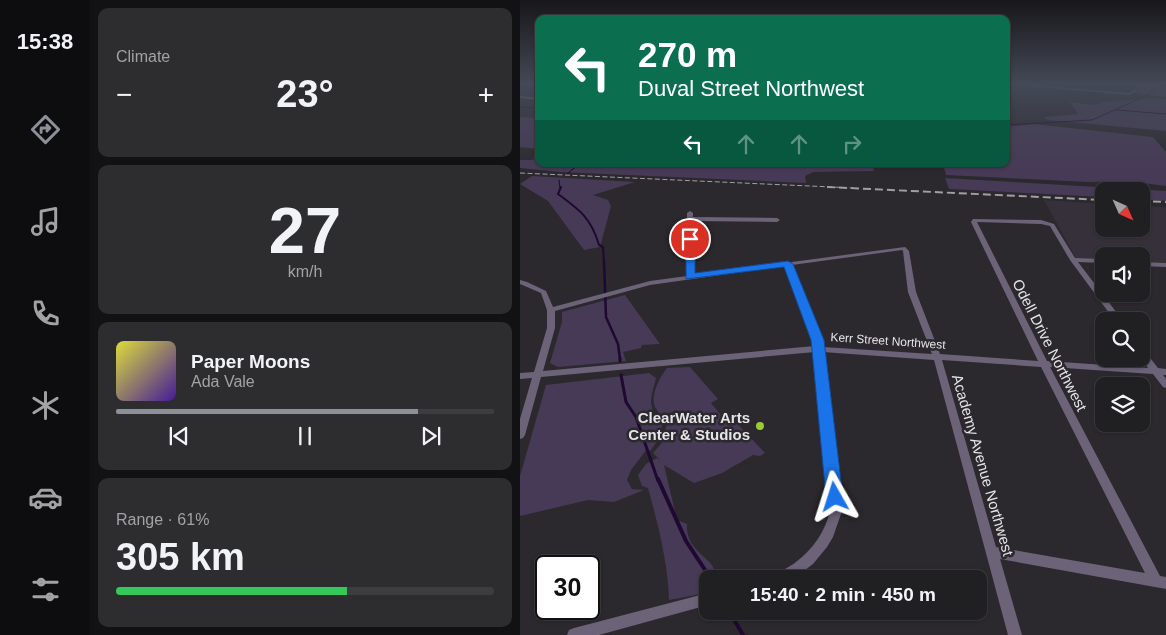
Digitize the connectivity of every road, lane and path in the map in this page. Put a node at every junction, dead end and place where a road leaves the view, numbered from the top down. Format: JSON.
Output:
{"nodes":[{"id":1,"x":777,"y":220,"type":"dead end"},
{"id":2,"x":1073,"y":260,"type":"junction"},
{"id":3,"x":1095,"y":261,"type":"edge"},
{"id":4,"x":788,"y":264,"type":"junction"},
{"id":5,"x":1150,"y":265,"type":"edge"},
{"id":6,"x":1158,"y":265,"type":"junction"},
{"id":7,"x":1166,"y":265,"type":"edge"},
{"id":8,"x":1166,"y":273,"type":"edge"},
{"id":9,"x":690,"y":277,"type":"junction"},
{"id":10,"x":520,"y":282,"type":"edge"},
{"id":11,"x":551,"y":310,"type":"junction"},
{"id":12,"x":1112,"y":312,"type":"edge"},
{"id":13,"x":818,"y":349,"type":"junction"},
{"id":14,"x":937,"y":357,"type":"junction"},
{"id":15,"x":1044,"y":364,"type":"junction"},
{"id":16,"x":1150,"y":364,"type":"edge"},
{"id":17,"x":1156,"y":372,"type":"junction"},
{"id":18,"x":1166,"y":372,"type":"edge"},
{"id":19,"x":537,"y":375,"type":"junction"},
{"id":20,"x":520,"y":376,"type":"edge"},
{"id":21,"x":1166,"y":385,"type":"edge"},
{"id":22,"x":520,"y":435,"type":"edge"},
{"id":23,"x":992,"y":552,"type":"junction"},
{"id":24,"x":796,"y":570,"type":"edge"},
{"id":25,"x":1161,"y":582,"type":"edge"},
{"id":26,"x":699,"y":601,"type":"edge"},
{"id":27,"x":574,"y":635,"type":"edge"},
{"id":28,"x":1015,"y":635,"type":"edge"}],
"edges":[{"from":1,"to":9,"type":"street"},
{"from":2,"to":3,"type":"street"},
{"from":2,"to":12,"type":"street"},
{"from":2,"to":15,"type":"street","name":"Odell Drive Northwest"},
{"from":4,"to":9,"type":"street"},
{"from":4,"to":13,"type":"street"},
{"from":4,"to":14,"type":"street","name":"Academy Avenue Northwest"},
{"from":5,"to":6,"type":"street"},
{"from":6,"to":7,"type":"street"},
{"from":6,"to":8,"type":"street"},
{"from":9,"to":11,"type":"street"},
{"from":10,"to":11,"type":"street"},
{"from":11,"to":19,"type":"street"},
{"from":13,"to":14,"type":"street","name":"Kerr Street Northwest"},
{"from":13,"to":19,"type":"street","name":"Kerr Street Northwest"},
{"from":13,"to":24,"type":"street"},
{"from":14,"to":15,"type":"street","name":"Kerr Street Northwest"},
{"from":14,"to":23,"type":"street","name":"Academy Avenue Northwest"},
{"from":15,"to":17,"type":"street","name":"Kerr Street Northwest"},
{"from":15,"to":25,"type":"street","name":"Odell Drive Northwest"},
{"from":16,"to":17,"type":"street"},
{"from":17,"to":18,"type":"street","name":"Kerr Street Northwest"},
{"from":17,"to":21,"type":"street"},
{"from":19,"to":20,"type":"street","name":"Kerr Street Northwest"},
{"from":19,"to":22,"type":"street"},
{"from":23,"to":25,"type":"street"},
{"from":23,"to":28,"type":"street","name":"Academy Avenue Northwest"},
{"from":26,"to":27,"type":"street"}]}
